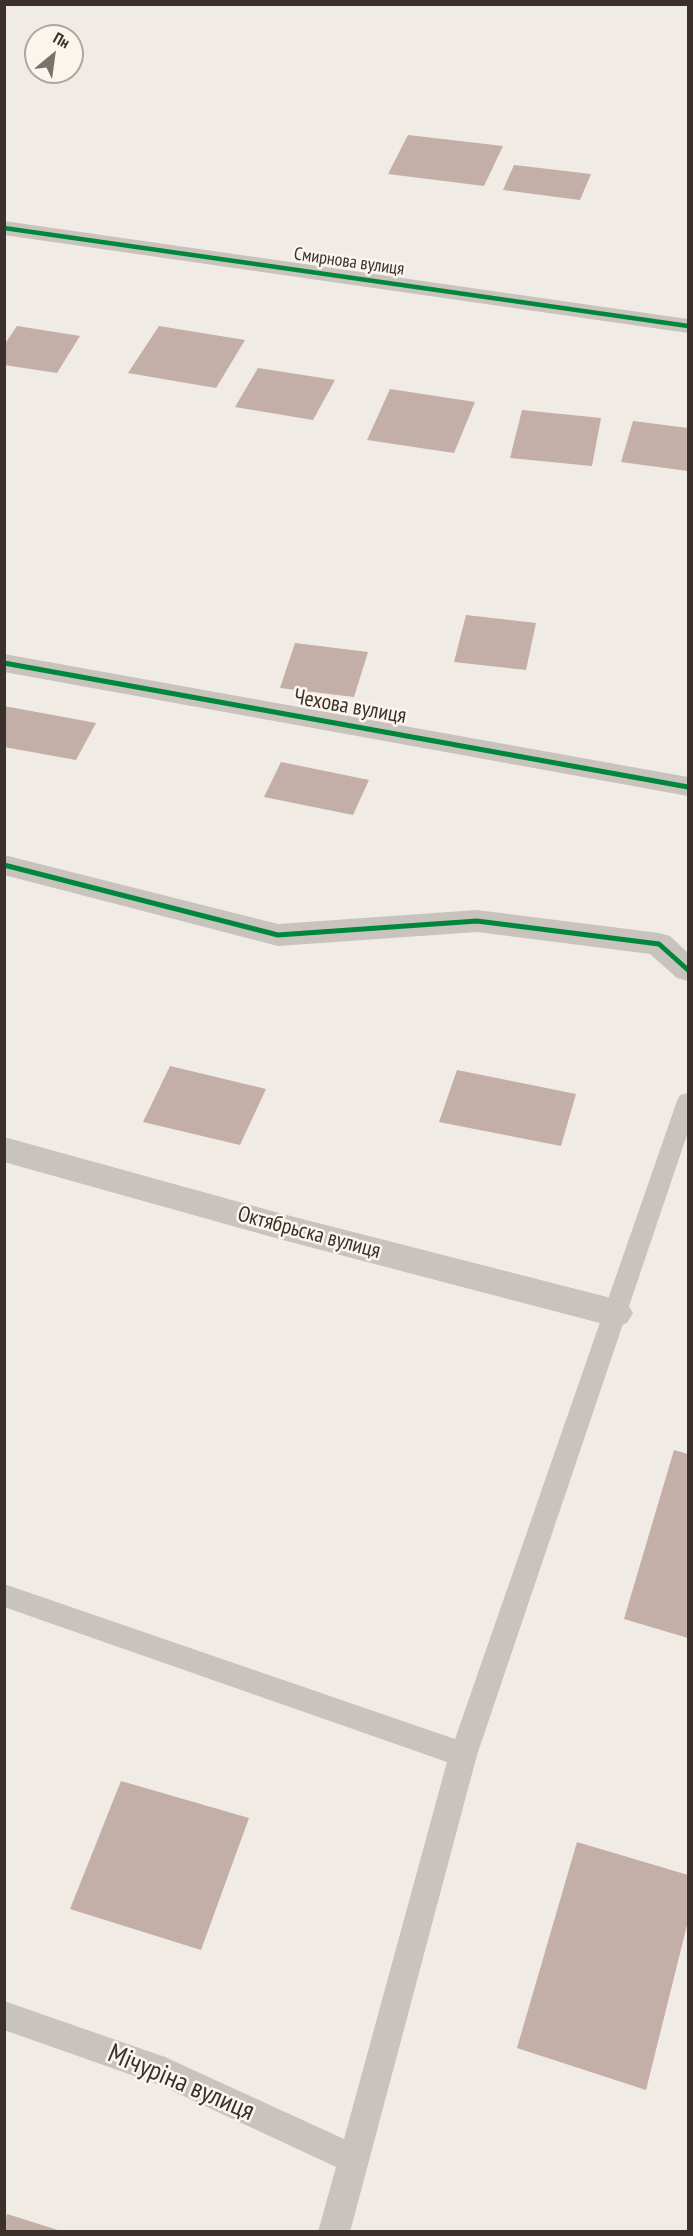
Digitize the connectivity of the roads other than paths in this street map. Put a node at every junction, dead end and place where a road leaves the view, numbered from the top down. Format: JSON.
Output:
{"nodes":[{"id":1,"x":4,"y":228,"type":"edge"},
{"id":2,"x":688,"y":326,"type":"edge"},
{"id":3,"x":4,"y":663,"type":"edge"},
{"id":4,"x":688,"y":787,"type":"edge"},
{"id":5,"x":4,"y":865,"type":"edge"},
{"id":6,"x":688,"y":970,"type":"edge"},
{"id":7,"x":688,"y":1101,"type":"edge"},
{"id":8,"x":4,"y":1149,"type":"edge"},
{"id":9,"x":615,"y":1313,"type":"junction"},
{"id":10,"x":4,"y":1596,"type":"edge"},
{"id":11,"x":463,"y":1755,"type":"junction"},
{"id":12,"x":4,"y":2015,"type":"edge"},
{"id":13,"x":353,"y":2159,"type":"junction"},
{"id":14,"x":333,"y":2232,"type":"edge"}],
"edges":[{"from":1,"to":2,"type":"street","name":"Смирнова вулиця"},
{"from":3,"to":4,"type":"street","name":"Чехова вулиця"},
{"from":5,"to":6,"type":"street"},
{"from":7,"to":9,"type":"lane"},
{"from":8,"to":9,"type":"street","name":"Октябрьска вулиця"},
{"from":9,"to":11,"type":"lane"},
{"from":10,"to":11,"type":"lane"},
{"from":11,"to":13,"type":"lane"},
{"from":12,"to":13,"type":"lane","name":"Мічуріна вулиця"},
{"from":13,"to":14,"type":"lane"}]}
